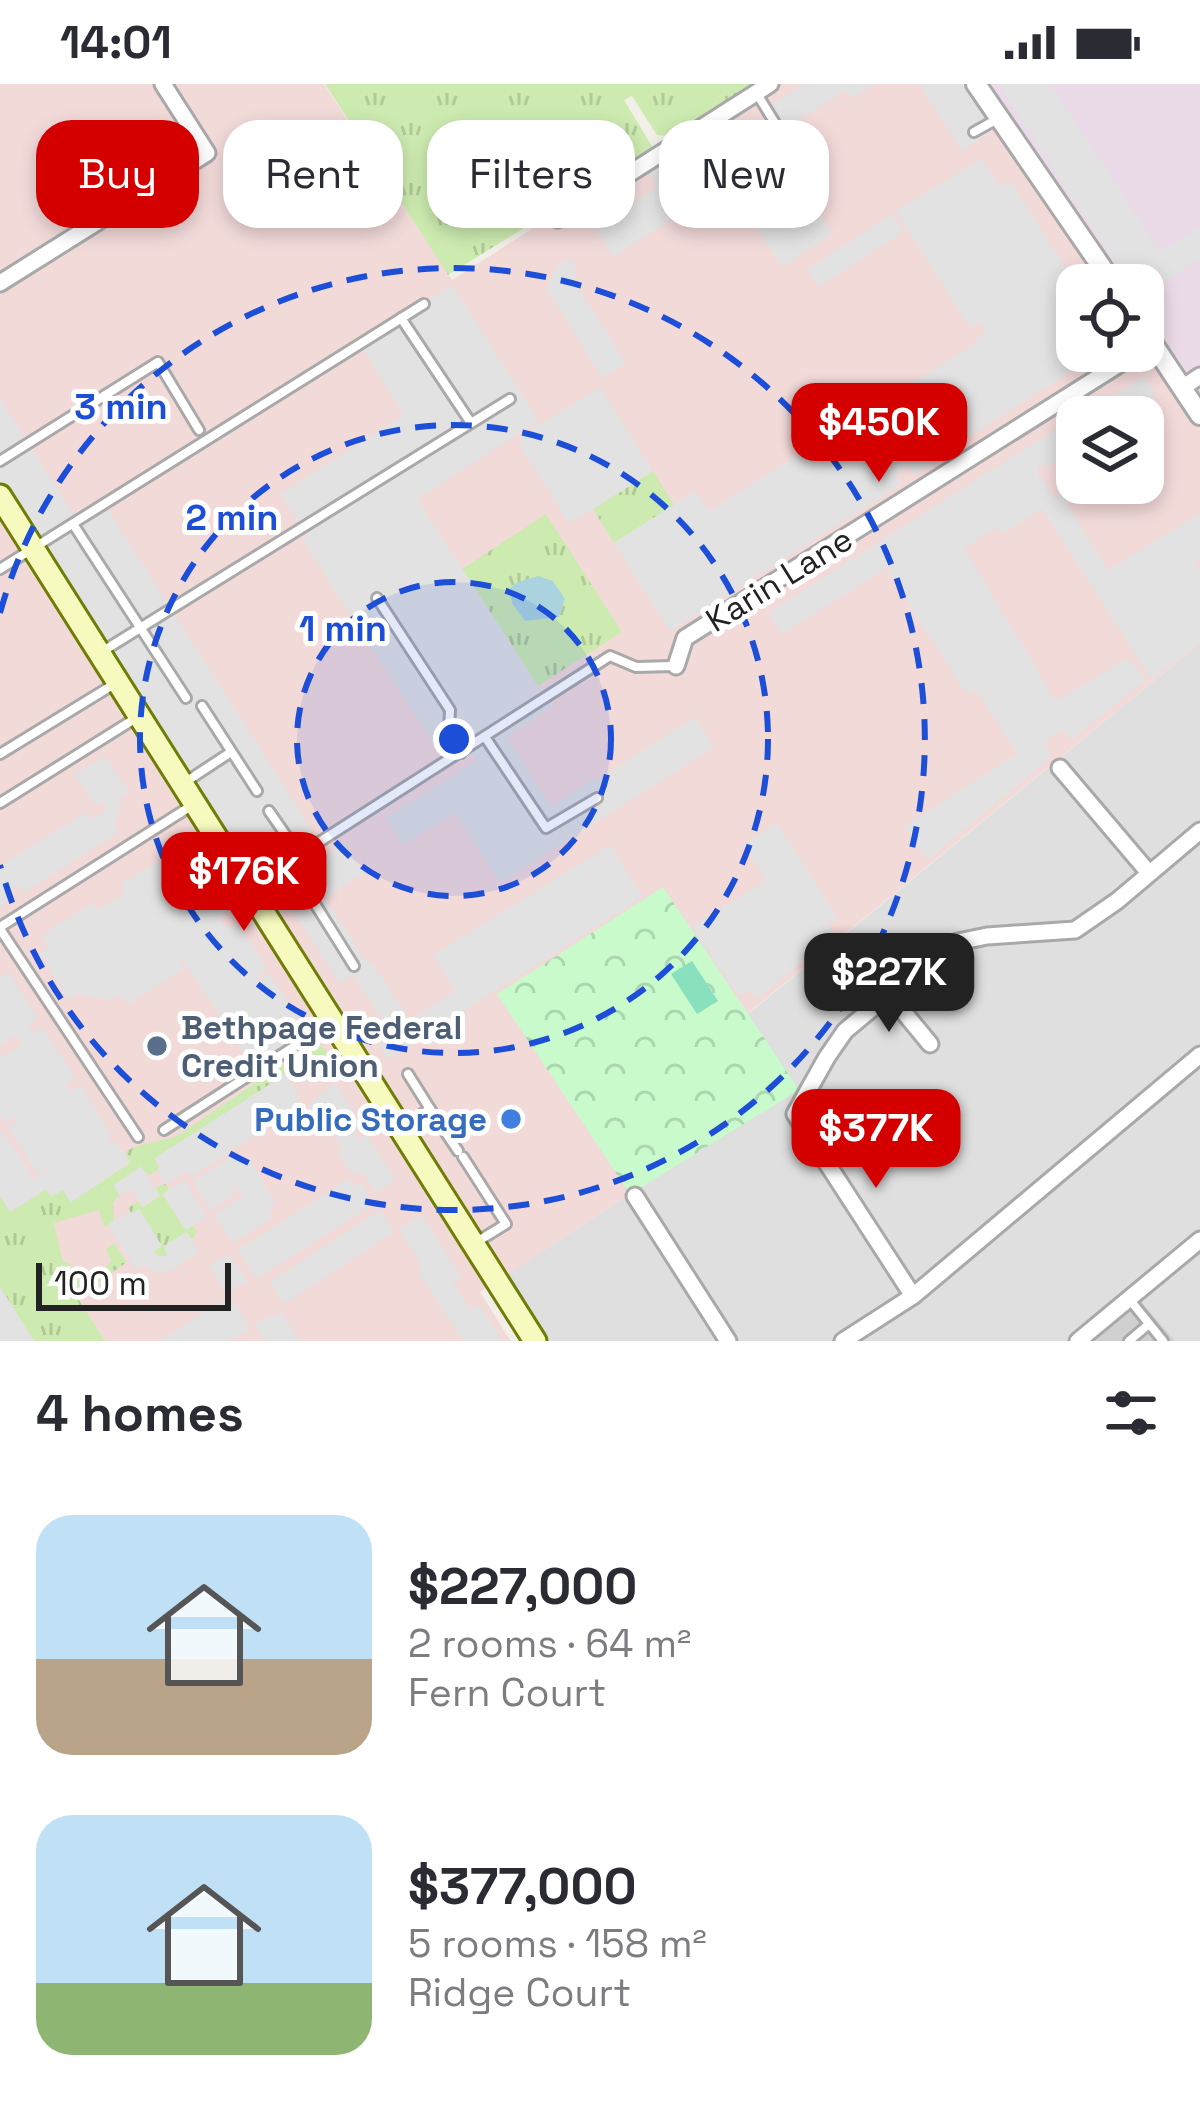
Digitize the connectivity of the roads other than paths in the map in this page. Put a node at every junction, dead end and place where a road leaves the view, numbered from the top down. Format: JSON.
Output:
{"nodes":[{"id":1,"x":163,"y":84,"type":"edge"},
{"id":2,"x":976,"y":84,"type":"edge"},
{"id":3,"x":764,"y":88,"type":"edge"},
{"id":4,"x":999,"y":118,"type":"junction"},
{"id":5,"x":774,"y":120,"type":"edge"},
{"id":6,"x":974,"y":132,"type":"dead end"},
{"id":7,"x":635,"y":170,"type":"edge"},
{"id":8,"x":1100,"y":264,"type":"edge"},
{"id":9,"x":0,"y":283,"type":"edge"},
{"id":10,"x":424,"y":304,"type":"dead end"},
{"id":11,"x":401,"y":319,"type":"junction"},
{"id":12,"x":1164,"y":367,"type":"edge"},
{"id":13,"x":1099,"y":372,"type":"edge"},
{"id":14,"x":1200,"y":376,"type":"edge"},
{"id":15,"x":1182,"y":388,"type":"junction"},
{"id":16,"x":510,"y":399,"type":"dead end"},
{"id":17,"x":1200,"y":416,"type":"edge"},
{"id":18,"x":471,"y":423,"type":"junction"},
{"id":19,"x":200,"y":430,"type":"dead end"},
{"id":20,"x":0,"y":461,"type":"edge"},
{"id":21,"x":0,"y":496,"type":"edge"},
{"id":22,"x":74,"y":524,"type":"junction"},
{"id":23,"x":33,"y":549,"type":"junction"},
{"id":24,"x":0,"y":569,"type":"edge"},
{"id":25,"x":377,"y":598,"type":"dead end"},
{"id":26,"x":140,"y":628,"type":"junction"},
{"id":27,"x":100,"y":654,"type":"junction"},
{"id":28,"x":676,"y":665,"type":"joint"},
{"id":29,"x":118,"y":682,"type":"junction"},
{"id":30,"x":186,"y":698,"type":"dead end"},
{"id":31,"x":202,"y":706,"type":"dead end"},
{"id":32,"x":139,"y":716,"type":"junction"},
{"id":33,"x":485,"y":737,"type":"junction"},
{"id":34,"x":232,"y":752,"type":"junction"},
{"id":35,"x":460,"y":753,"type":"junction"},
{"id":36,"x":0,"y":754,"type":"edge"},
{"id":37,"x":1060,"y":768,"type":"dead end"},
{"id":38,"x":257,"y":791,"type":"dead end"},
{"id":39,"x":189,"y":794,"type":"junction"},
{"id":40,"x":597,"y":798,"type":"dead end"},
{"id":41,"x":0,"y":803,"type":"edge"},
{"id":42,"x":269,"y":812,"type":"dead end"},
{"id":43,"x":1200,"y":830,"type":"edge"},
{"id":44,"x":288,"y":861,"type":"junction"},
{"id":45,"x":1149,"y":873,"type":"junction"},
{"id":46,"x":302,"y":883,"type":"junction"},
{"id":47,"x":248,"y":887,"type":"junction"},
{"id":48,"x":262,"y":909,"type":"junction"},
{"id":49,"x":0,"y":928,"type":"edge"},
{"id":50,"x":354,"y":966,"type":"dead end"},
{"id":51,"x":888,"y":993,"type":"junction"},
{"id":52,"x":333,"y":1022,"type":"junction"},
{"id":53,"x":930,"y":1044,"type":"dead end"},
{"id":54,"x":1200,"y":1055,"type":"edge"},
{"id":55,"x":408,"y":1074,"type":"dead end"},
{"id":56,"x":430,"y":1109,"type":"junction"},
{"id":57,"x":400,"y":1128,"type":"junction"},
{"id":58,"x":164,"y":1130,"type":"dead end"},
{"id":59,"x":138,"y":1137,"type":"dead end"},
{"id":60,"x":635,"y":1196,"type":"dead end"},
{"id":61,"x":1200,"y":1240,"type":"edge"},
{"id":62,"x":474,"y":1244,"type":"junction"},
{"id":63,"x":913,"y":1296,"type":"junction"},
{"id":64,"x":1129,"y":1299,"type":"junction"},
{"id":65,"x":1149,"y":1324,"type":"junction"},
{"id":66,"x":535,"y":1341,"type":"edge"},
{"id":67,"x":728,"y":1341,"type":"edge"},
{"id":68,"x":843,"y":1341,"type":"edge"},
{"id":69,"x":1078,"y":1341,"type":"edge"},
{"id":70,"x":1129,"y":1341,"type":"edge"},
{"id":71,"x":1163,"y":1341,"type":"edge"}],
"edges":[{"from":1,"to":9,"type":"street"},
{"from":2,"to":4,"type":"street"},
{"from":3,"to":5,"type":"lane"},
{"from":3,"to":7,"type":"street"},
{"from":4,"to":6,"type":"lane"},
{"from":4,"to":8,"type":"street"},
{"from":10,"to":11,"type":"lane"},
{"from":11,"to":18,"type":"lane"},
{"from":11,"to":22,"type":"lane"},
{"from":12,"to":15,"type":"street"},
{"from":13,"to":28,"type":"street","name":"Karin Lane"},
{"from":14,"to":15,"type":"street"},
{"from":15,"to":17,"type":"street"},
{"from":16,"to":18,"type":"lane"},
{"from":18,"to":26,"type":"lane"},
{"from":19,"to":20,"type":"lane"},
{"from":21,"to":23,"type":"main road"},
{"from":22,"to":23,"type":"lane"},
{"from":22,"to":26,"type":"lane"},
{"from":23,"to":24,"type":"lane"},
{"from":23,"to":27,"type":"main road"},
{"from":25,"to":35,"type":"lane"},
{"from":26,"to":27,"type":"lane"},
{"from":26,"to":30,"type":"lane"},
{"from":27,"to":29,"type":"main road"},
{"from":28,"to":33,"type":"lane"},
{"from":29,"to":32,"type":"main road"},
{"from":29,"to":36,"type":"lane"},
{"from":31,"to":34,"type":"lane"},
{"from":32,"to":39,"type":"main road"},
{"from":32,"to":41,"type":"lane"},
{"from":33,"to":35,"type":"lane"},
{"from":33,"to":40,"type":"lane"},
{"from":34,"to":38,"type":"lane"},
{"from":34,"to":39,"type":"lane"},
{"from":35,"to":44,"type":"lane"},
{"from":37,"to":45,"type":"street"},
{"from":39,"to":47,"type":"main road"},
{"from":39,"to":49,"type":"lane"},
{"from":42,"to":44,"type":"lane"},
{"from":43,"to":45,"type":"street"},
{"from":44,"to":46,"type":"lane"},
{"from":44,"to":47,"type":"lane"},
{"from":45,"to":51,"type":"street"},
{"from":46,"to":48,"type":"lane"},
{"from":46,"to":50,"type":"lane"},
{"from":47,"to":48,"type":"main road"},
{"from":48,"to":52,"type":"main road"},
{"from":49,"to":59,"type":"lane"},
{"from":51,"to":53,"type":"street"},
{"from":51,"to":63,"type":"street"},
{"from":52,"to":57,"type":"main road"},
{"from":52,"to":58,"type":"lane"},
{"from":54,"to":63,"type":"street"},
{"from":55,"to":56,"type":"lane"},
{"from":56,"to":57,"type":"lane"},
{"from":56,"to":62,"type":"lane"},
{"from":57,"to":62,"type":"main road"},
{"from":60,"to":67,"type":"street"},
{"from":61,"to":64,"type":"street"},
{"from":62,"to":66,"type":"main road"},
{"from":63,"to":68,"type":"street"},
{"from":64,"to":65,"type":"lane"},
{"from":64,"to":69,"type":"street"},
{"from":65,"to":70,"type":"lane"},
{"from":65,"to":71,"type":"lane"}]}
